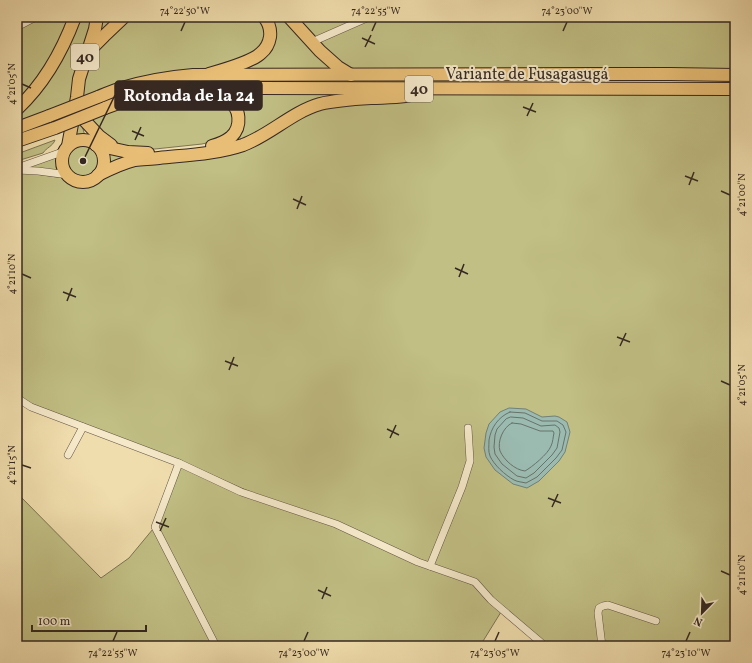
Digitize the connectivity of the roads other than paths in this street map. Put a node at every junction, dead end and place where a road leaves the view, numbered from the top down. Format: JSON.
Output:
{"nodes":[{"id":1,"x":36,"y":17,"type":"edge"},
{"id":2,"x":75,"y":17,"type":"edge"},
{"id":3,"x":97,"y":17,"type":"edge"},
{"id":4,"x":124,"y":17,"type":"edge"},
{"id":5,"x":264,"y":17,"type":"edge"},
{"id":6,"x":289,"y":17,"type":"edge"},
{"id":7,"x":369,"y":17,"type":"edge"},
{"id":8,"x":17,"y":26,"type":"edge"},
{"id":9,"x":312,"y":42,"type":"junction"},
{"id":10,"x":86,"y":55,"type":"junction"},
{"id":11,"x":208,"y":75,"type":"junction"},
{"id":12,"x":351,"y":75,"type":"junction"},
{"id":13,"x":735,"y":75,"type":"edge"},
{"id":14,"x":424,"y":89,"type":"junction"},
{"id":15,"x":735,"y":89,"type":"edge"},
{"id":16,"x":173,"y":92,"type":"junction"},
{"id":17,"x":77,"y":97,"type":"junction"},
{"id":18,"x":17,"y":108,"type":"edge"},
{"id":19,"x":85,"y":121,"type":"junction"},
{"id":20,"x":17,"y":128,"type":"edge"},
{"id":21,"x":17,"y":140,"type":"edge"},
{"id":22,"x":94,"y":143,"type":"junction"},
{"id":23,"x":66,"y":148,"type":"junction"},
{"id":24,"x":123,"y":151,"type":"junction"},
{"id":25,"x":17,"y":169,"type":"edge"},
{"id":26,"x":98,"y":175,"type":"junction"},
{"id":27,"x":68,"y":176,"type":"junction"},
{"id":28,"x":17,"y":398,"type":"edge"},
{"id":29,"x":83,"y":427,"type":"junction"},
{"id":30,"x":468,"y":428,"type":"dead end"},
{"id":31,"x":68,"y":455,"type":"dead end"},
{"id":32,"x":179,"y":463,"type":"junction"},
{"id":33,"x":430,"y":566,"type":"junction"},
{"id":34,"x":656,"y":621,"type":"dead end"},
{"id":35,"x":216,"y":646,"type":"edge"},
{"id":36,"x":545,"y":646,"type":"edge"},
{"id":37,"x":602,"y":646,"type":"edge"}],
"edges":[{"from":1,"to":8,"type":"street"},
{"from":2,"to":18,"type":"main road"},
{"from":3,"to":10,"type":"main road","number":"40"},
{"from":4,"to":10,"type":"main road","number":"40"},
{"from":5,"to":11,"type":"main road","number":"40"},
{"from":6,"to":9,"type":"main road"},
{"from":7,"to":9,"type":"street"},
{"from":9,"to":12,"type":"main road"},
{"from":10,"to":17,"type":"main road","number":"40"},
{"from":11,"to":12,"type":"main road","number":"40"},
{"from":11,"to":20,"type":"main road","number":"40","bridge":true},
{"from":12,"to":13,"type":"main road","name":"Variante de Fusagasugá","number":"40"},
{"from":14,"to":15,"type":"main road","name":"Variante de Fusagasugá","number":"40"},
{"from":14,"to":16,"type":"main road","name":"Variante de Fusagasugá","number":"40"},
{"from":14,"to":26,"type":"main road","number":"40"},
{"from":16,"to":21,"type":"main road","name":"Variante de Fusagasugá","number":"40","bridge":true},
{"from":16,"to":24,"type":"main road","number":"40"},
{"from":17,"to":19,"type":"main road","number":"40"},
{"from":17,"to":23,"type":"main road","number":"40"},
{"from":19,"to":22,"type":"main road","number":"40"},
{"from":19,"to":24,"type":"main road"},
{"from":22,"to":23,"type":"main road","number":"40"},
{"from":22,"to":24,"type":"main road","number":"40"},
{"from":22,"to":26,"type":"main road","number":"40"},
{"from":23,"to":25,"type":"street"},
{"from":23,"to":27,"type":"main road","number":"40"},
{"from":25,"to":27,"type":"street"},
{"from":26,"to":27,"type":"main road","number":"40"},
{"from":28,"to":29,"type":"street"},
{"from":29,"to":31,"type":"street"},
{"from":29,"to":32,"type":"street"},
{"from":30,"to":33,"type":"street"},
{"from":32,"to":33,"type":"street"},
{"from":32,"to":35,"type":"street"},
{"from":33,"to":36,"type":"street"},
{"from":34,"to":37,"type":"street"}]}
